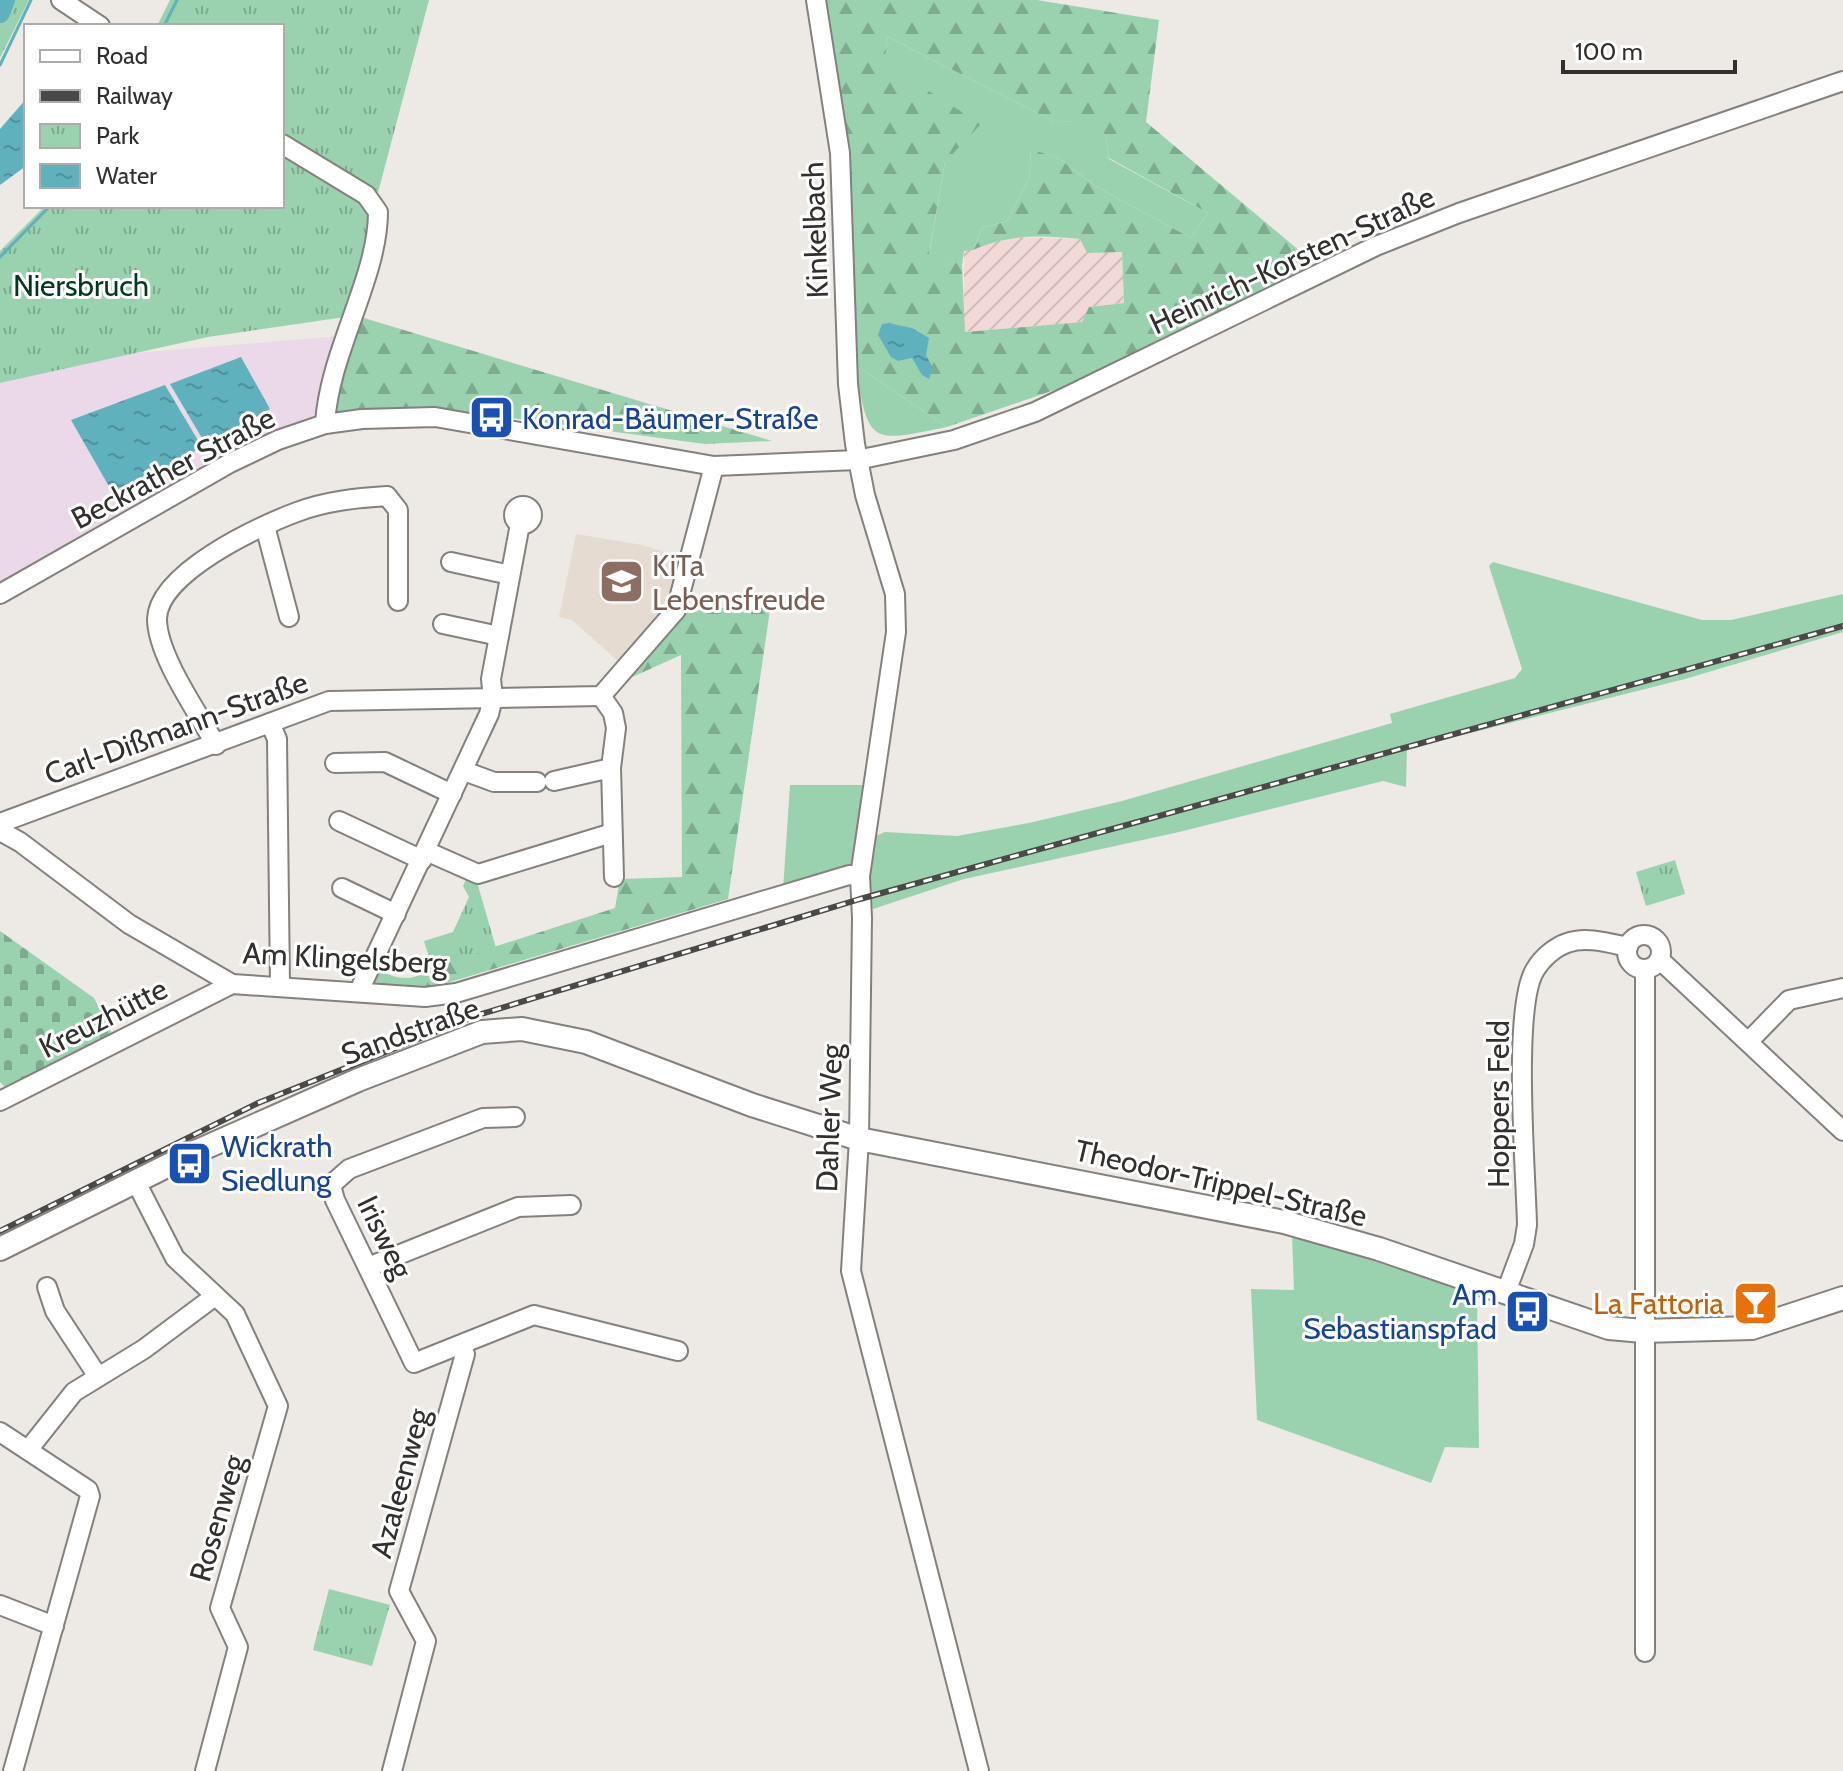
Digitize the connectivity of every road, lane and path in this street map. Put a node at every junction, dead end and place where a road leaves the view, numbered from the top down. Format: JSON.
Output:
{"nodes":[{"id":1,"x":61,"y":0,"type":"edge"},
{"id":2,"x":816,"y":0,"type":"edge"},
{"id":3,"x":97,"y":24,"type":"edge"},
{"id":4,"x":1843,"y":81,"type":"edge"},
{"id":5,"x":284,"y":145,"type":"edge"},
{"id":6,"x":325,"y":424,"type":"junction"},
{"id":7,"x":857,"y":460,"type":"junction"},
{"id":8,"x":714,"y":466,"type":"junction"},
{"id":9,"x":520,"y":524,"type":"dead end"},
{"id":10,"x":265,"y":526,"type":"junction"},
{"id":11,"x":451,"y":562,"type":"dead end"},
{"id":12,"x":510,"y":575,"type":"junction"},
{"id":13,"x":0,"y":594,"type":"edge"},
{"id":14,"x":398,"y":601,"type":"dead end"},
{"id":15,"x":289,"y":617,"type":"dead end"},
{"id":16,"x":443,"y":624,"type":"dead end"},
{"id":17,"x":499,"y":636,"type":"junction"},
{"id":18,"x":601,"y":696,"type":"junction"},
{"id":19,"x":493,"y":698,"type":"junction"},
{"id":20,"x":270,"y":723,"type":"junction"},
{"id":21,"x":216,"y":745,"type":"junction"},
{"id":22,"x":335,"y":763,"type":"dead end"},
{"id":23,"x":611,"y":768,"type":"junction"},
{"id":24,"x":464,"y":771,"type":"junction"},
{"id":25,"x":452,"y":794,"type":"junction"},
{"id":26,"x":339,"y":821,"type":"dead end"},
{"id":27,"x":0,"y":823,"type":"edge"},
{"id":28,"x":0,"y":831,"type":"edge"},
{"id":29,"x":612,"y":833,"type":"junction"},
{"id":30,"x":424,"y":855,"type":"junction"},
{"id":31,"x":860,"y":876,"type":"junction"},
{"id":32,"x":614,"y":877,"type":"dead end"},
{"id":33,"x":342,"y":888,"type":"dead end"},
{"id":34,"x":396,"y":914,"type":"junction"},
{"id":35,"x":1628,"y":947,"type":"junction"},
{"id":36,"x":1652,"y":965,"type":"junction"},
{"id":37,"x":232,"y":984,"type":"junction"},
{"id":38,"x":280,"y":985,"type":"junction"},
{"id":39,"x":1843,"y":988,"type":"edge"},
{"id":40,"x":359,"y":991,"type":"junction"},
{"id":41,"x":1749,"y":1041,"type":"junction"},
{"id":42,"x":0,"y":1101,"type":"edge"},
{"id":43,"x":515,"y":1117,"type":"dead end"},
{"id":44,"x":1843,"y":1131,"type":"edge"},
{"id":45,"x":859,"y":1139,"type":"junction"},
{"id":46,"x":136,"y":1182,"type":"junction"},
{"id":47,"x":571,"y":1205,"type":"dead end"},
{"id":48,"x":0,"y":1249,"type":"edge"},
{"id":49,"x":368,"y":1267,"type":"junction"},
{"id":50,"x":47,"y":1287,"type":"dead end"},
{"id":51,"x":1506,"y":1292,"type":"junction"},
{"id":52,"x":215,"y":1296,"type":"junction"},
{"id":53,"x":1843,"y":1298,"type":"edge"},
{"id":54,"x":1643,"y":1331,"type":"junction"},
{"id":55,"x":460,"y":1345,"type":"junction"},
{"id":56,"x":678,"y":1351,"type":"dead end"},
{"id":57,"x":97,"y":1375,"type":"junction"},
{"id":58,"x":0,"y":1432,"type":"edge"},
{"id":59,"x":28,"y":1450,"type":"junction"},
{"id":60,"x":0,"y":1605,"type":"edge"},
{"id":61,"x":54,"y":1626,"type":"junction"},
{"id":62,"x":1645,"y":1652,"type":"dead end"},
{"id":63,"x":13,"y":1771,"type":"edge"},
{"id":64,"x":205,"y":1771,"type":"edge"},
{"id":65,"x":392,"y":1771,"type":"edge"},
{"id":66,"x":979,"y":1771,"type":"edge"}],
"edges":[{"from":1,"to":3,"type":"street"},
{"from":2,"to":7,"type":"street","name":"Kinkelbach"},
{"from":4,"to":7,"type":"street","name":"Heinrich-Korsten-Straße"},
{"from":5,"to":6,"type":"street"},
{"from":6,"to":8,"type":"street","name":"Beckrather Straße"},
{"from":6,"to":13,"type":"street","name":"Beckrather Straße"},
{"from":7,"to":8,"type":"street","name":"Beckrather Straße"},
{"from":7,"to":31,"type":"street","name":"Dahler Weg"},
{"from":8,"to":18,"type":"street"},
{"from":9,"to":12,"type":"street"},
{"from":10,"to":14,"type":"street"},
{"from":10,"to":15,"type":"street"},
{"from":10,"to":21,"type":"street"},
{"from":11,"to":12,"type":"street"},
{"from":12,"to":17,"type":"street"},
{"from":16,"to":17,"type":"street"},
{"from":17,"to":19,"type":"street"},
{"from":18,"to":19,"type":"street"},
{"from":18,"to":23,"type":"street"},
{"from":19,"to":20,"type":"street","name":"Carl-Dißmann-Straße"},
{"from":19,"to":24,"type":"street"},
{"from":20,"to":21,"type":"street","name":"Carl-Dißmann-Straße"},
{"from":20,"to":38,"type":"street"},
{"from":21,"to":27,"type":"street","name":"Carl-Dißmann-Straße"},
{"from":22,"to":25,"type":"street"},
{"from":23,"to":24,"type":"street"},
{"from":23,"to":29,"type":"street"},
{"from":24,"to":25,"type":"street"},
{"from":25,"to":30,"type":"street"},
{"from":26,"to":30,"type":"street"},
{"from":28,"to":37,"type":"street","name":"Am Klingelsberg"},
{"from":29,"to":30,"type":"street"},
{"from":29,"to":32,"type":"street"},
{"from":30,"to":34,"type":"street"},
{"from":31,"to":40,"type":"street","name":"Am Klingelsberg"},
{"from":31,"to":45,"type":"street","name":"Dahler Weg"},
{"from":33,"to":34,"type":"street"},
{"from":34,"to":40,"type":"street"},
{"from":35,"to":36,"type":"street"},
{"from":35,"to":36,"type":"street"},
{"from":35,"to":51,"type":"street","name":"Hoppers Feld"},
{"from":36,"to":41,"type":"street"},
{"from":36,"to":54,"type":"street"},
{"from":37,"to":38,"type":"street","name":"Am Klingelsberg"},
{"from":37,"to":42,"type":"street","name":"Kreuzhütte"},
{"from":38,"to":40,"type":"street","name":"Am Klingelsberg"},
{"from":39,"to":41,"type":"street"},
{"from":41,"to":44,"type":"street"},
{"from":43,"to":49,"type":"street","name":"Irisweg"},
{"from":45,"to":46,"type":"main road","name":"Sandstraße"},
{"from":45,"to":51,"type":"main road","name":"Theodor-Trippel-Straße"},
{"from":45,"to":66,"type":"street","name":"Dahler Weg"},
{"from":46,"to":48,"type":"main road","name":"Sandstraße"},
{"from":46,"to":52,"type":"street"},
{"from":47,"to":49,"type":"street"},
{"from":49,"to":55,"type":"street","name":"Irisweg"},
{"from":50,"to":57,"type":"street"},
{"from":51,"to":54,"type":"main road","name":"Theodor-Trippel-Straße"},
{"from":52,"to":57,"type":"street"},
{"from":52,"to":64,"type":"street","name":"Rosenweg"},
{"from":53,"to":54,"type":"main road","name":"Theodor-Trippel-Straße"},
{"from":54,"to":62,"type":"street"},
{"from":55,"to":56,"type":"street"},
{"from":55,"to":65,"type":"street","name":"Azaleenweg"},
{"from":57,"to":59,"type":"street"},
{"from":58,"to":59,"type":"street"},
{"from":59,"to":61,"type":"street"},
{"from":60,"to":61,"type":"street"},
{"from":61,"to":63,"type":"street"}]}
